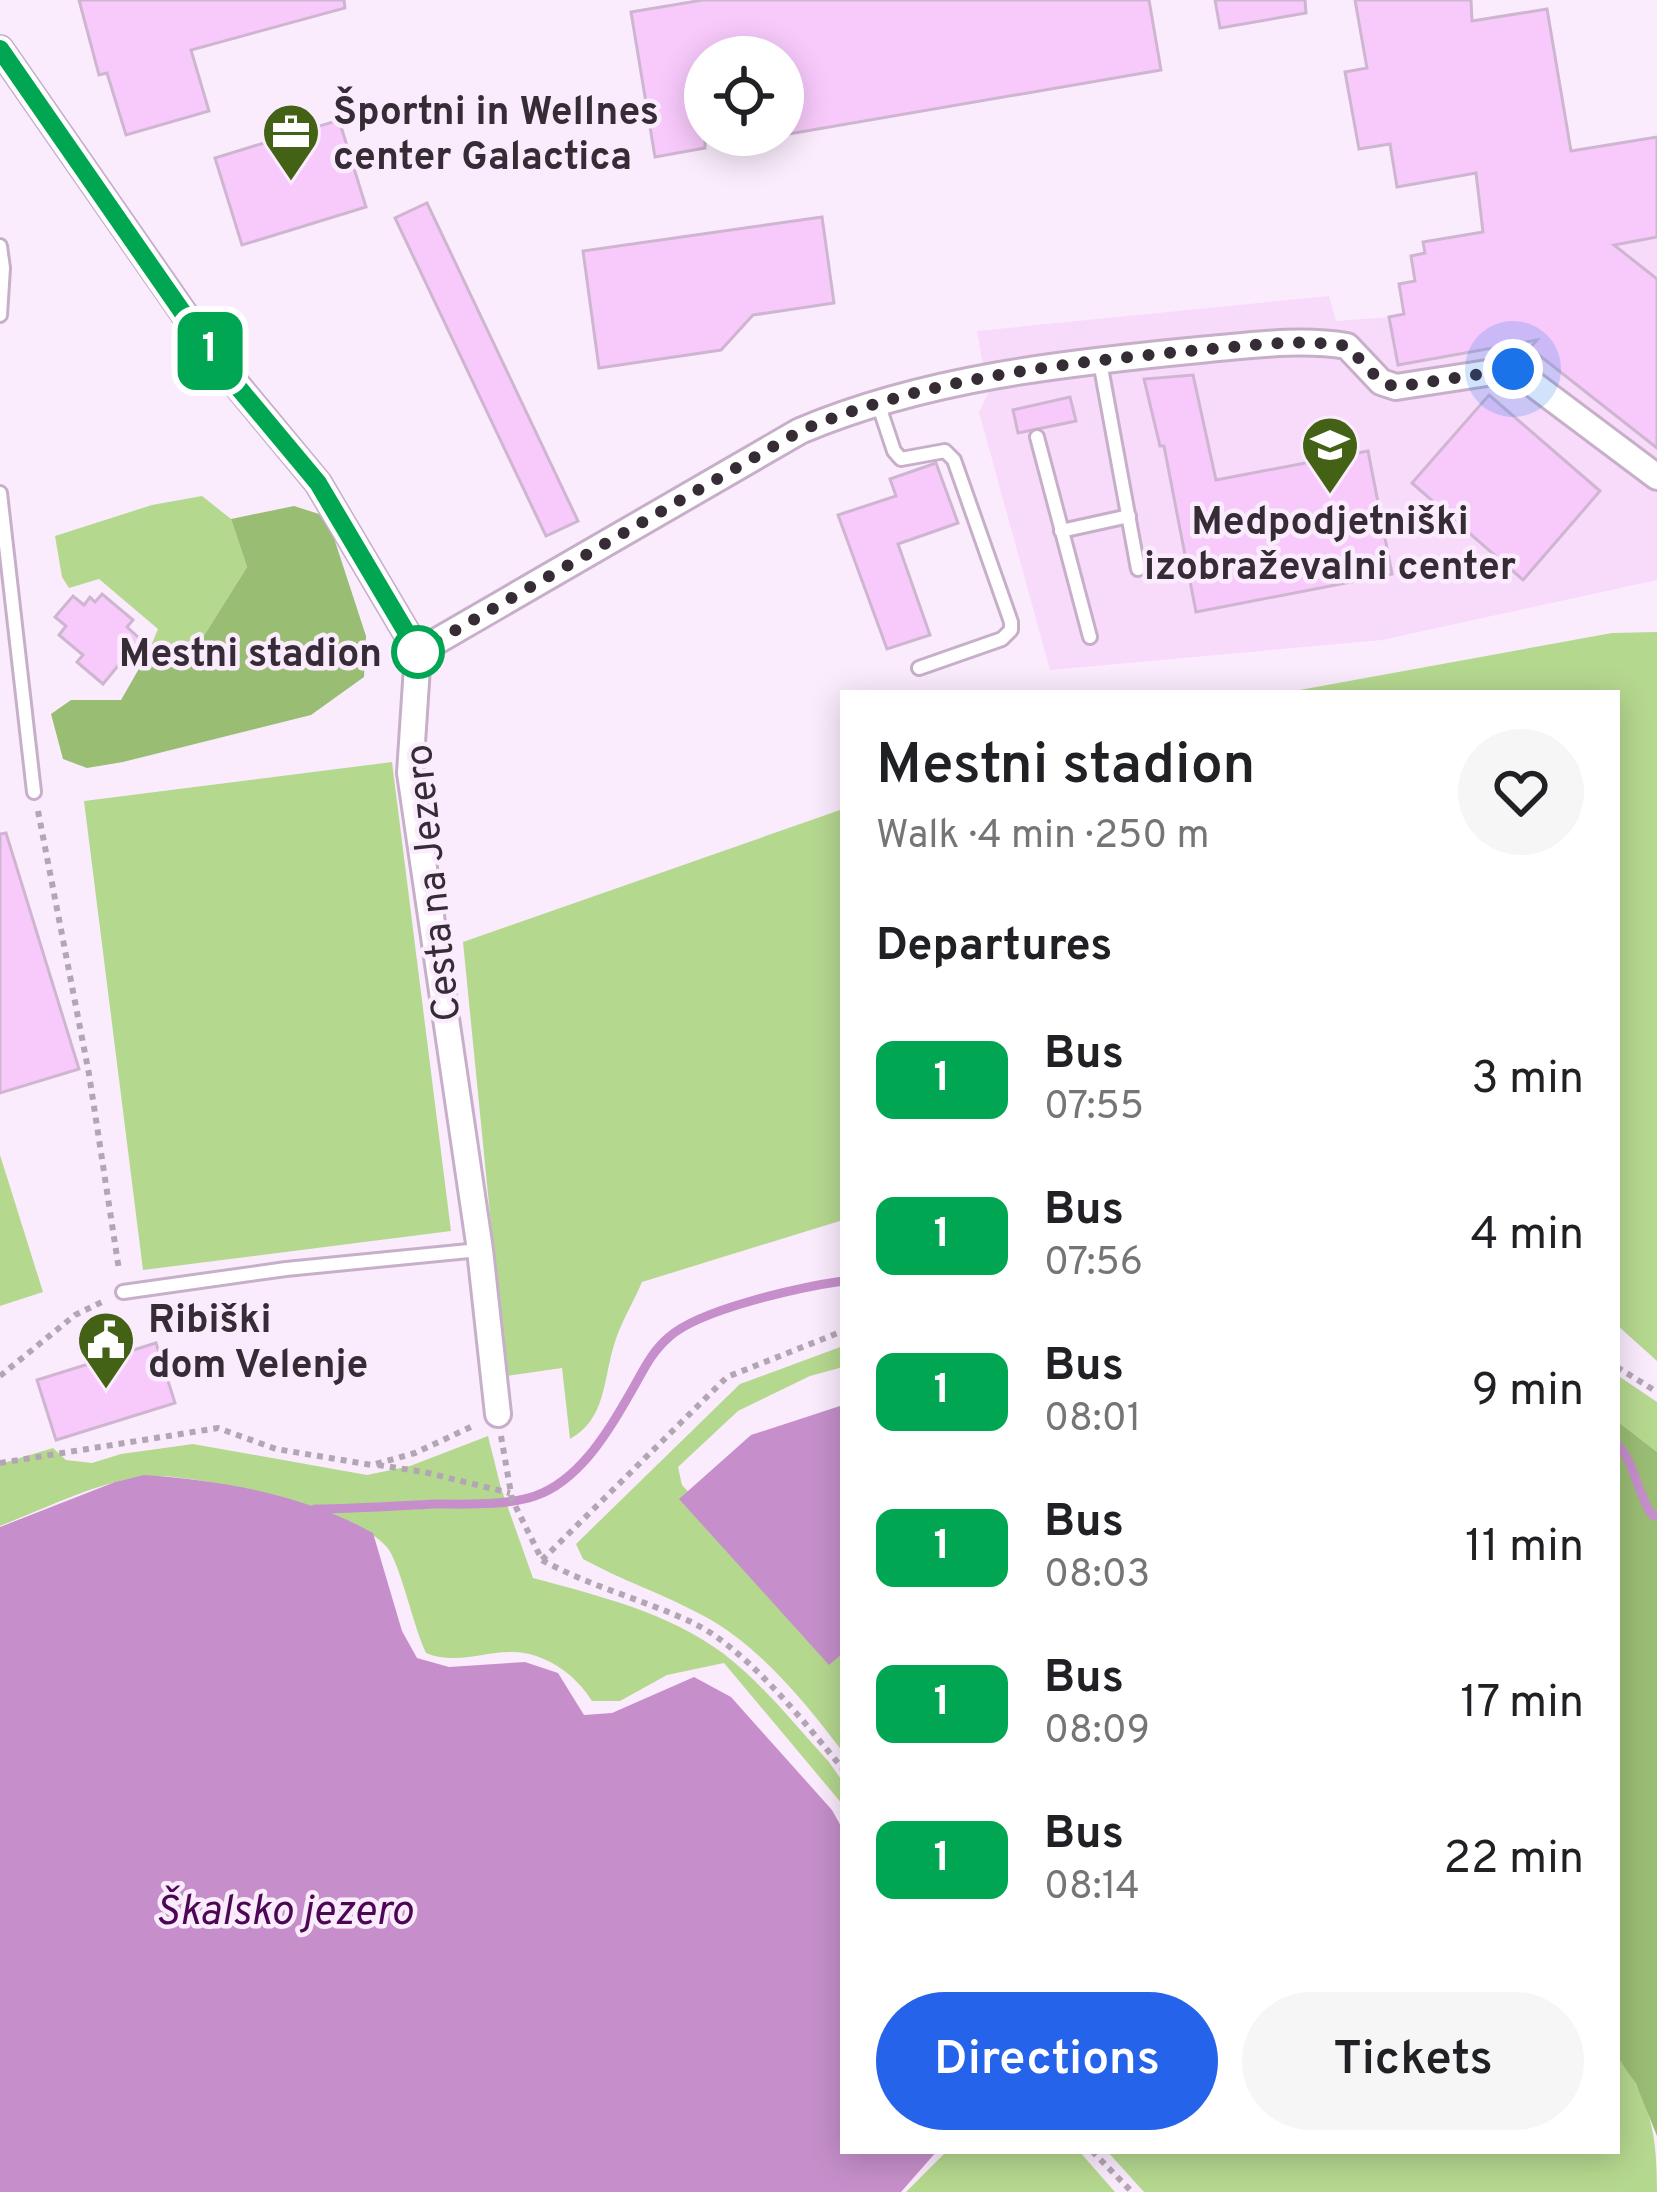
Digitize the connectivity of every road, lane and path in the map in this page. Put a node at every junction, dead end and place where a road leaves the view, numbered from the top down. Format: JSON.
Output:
{"nodes":[{"id":1,"x":0,"y":49,"type":"edge"},
{"id":2,"x":0,"y":246,"type":"edge"},
{"id":3,"x":0,"y":315,"type":"edge"},
{"id":4,"x":1100,"y":362,"type":"junction"},
{"id":5,"x":878,"y":402,"type":"junction"},
{"id":6,"x":1037,"y":437,"type":"dead end"},
{"id":7,"x":1657,"y":477,"type":"edge"},
{"id":8,"x":0,"y":493,"type":"edge"},
{"id":9,"x":1129,"y":516,"type":"junction"},
{"id":10,"x":1061,"y":531,"type":"junction"},
{"id":11,"x":1138,"y":569,"type":"dead end"},
{"id":12,"x":1090,"y":637,"type":"dead end"},
{"id":13,"x":418,"y":652,"type":"junction"},
{"id":14,"x":920,"y":668,"type":"dead end"},
{"id":15,"x":34,"y":792,"type":"joint"},
{"id":16,"x":480,"y":1250,"type":"junction"},
{"id":17,"x":123,"y":1292,"type":"junction"},
{"id":18,"x":840,"y":1332,"type":"edge"},
{"id":19,"x":1620,"y":1369,"type":"edge"},
{"id":20,"x":0,"y":1376,"type":"edge"},
{"id":21,"x":1657,"y":1392,"type":"edge"},
{"id":22,"x":498,"y":1414,"type":"junction"},
{"id":23,"x":0,"y":1463,"type":"edge"},
{"id":24,"x":372,"y":1465,"type":"junction"},
{"id":25,"x":510,"y":1492,"type":"junction"},
{"id":26,"x":542,"y":1560,"type":"junction"},
{"id":27,"x":840,"y":1765,"type":"edge"},
{"id":28,"x":1095,"y":2154,"type":"edge"},
{"id":29,"x":1132,"y":2192,"type":"edge"}],
"edges":[{"from":1,"to":13,"type":"street"},
{"from":2,"to":3,"type":"lane"},
{"from":4,"to":5,"type":"street"},
{"from":4,"to":7,"type":"street"},
{"from":4,"to":9,"type":"lane"},
{"from":5,"to":13,"type":"street"},
{"from":5,"to":14,"type":"lane"},
{"from":6,"to":10,"type":"lane"},
{"from":8,"to":15,"type":"lane"},
{"from":9,"to":10,"type":"lane"},
{"from":9,"to":11,"type":"lane"},
{"from":10,"to":12,"type":"lane"},
{"from":13,"to":16,"type":"street","name":"Cesta na Jezero"},
{"from":15,"to":17,"type":"path"},
{"from":16,"to":17,"type":"lane"},
{"from":16,"to":22,"type":"street","name":"Cesta na Jezero"},
{"from":17,"to":20,"type":"path"},
{"from":18,"to":26,"type":"path"},
{"from":19,"to":21,"type":"path"},
{"from":22,"to":24,"type":"path"},
{"from":22,"to":25,"type":"path"},
{"from":23,"to":24,"type":"path"},
{"from":24,"to":25,"type":"path"},
{"from":25,"to":26,"type":"path"},
{"from":26,"to":27,"type":"path"},
{"from":28,"to":29,"type":"path"}]}
